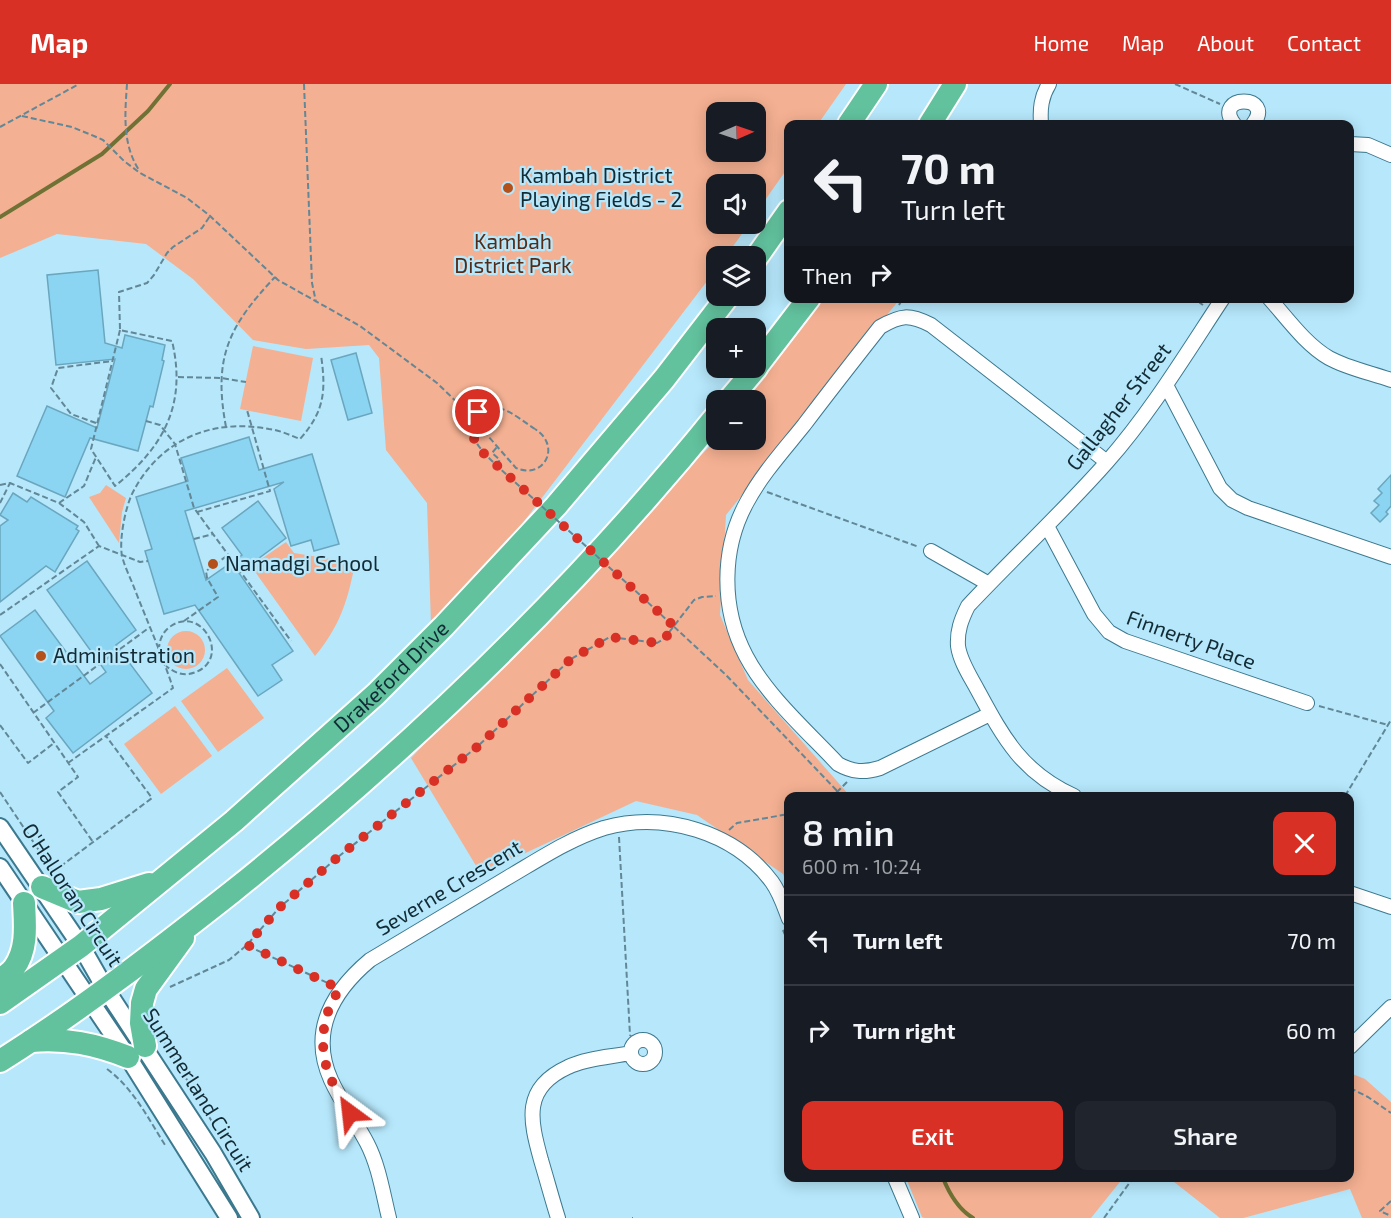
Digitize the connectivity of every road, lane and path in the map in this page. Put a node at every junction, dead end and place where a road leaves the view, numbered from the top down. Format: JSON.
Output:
{"nodes":[{"id":1,"x":79,"y":84,"type":"edge"},
{"id":2,"x":127,"y":84,"type":"edge"},
{"id":3,"x":304,"y":84,"type":"edge"},
{"id":4,"x":876,"y":84,"type":"edge"},
{"id":5,"x":955,"y":84,"type":"edge"},
{"id":6,"x":1049,"y":84,"type":"edge"},
{"id":7,"x":1175,"y":84,"type":"edge"},
{"id":8,"x":1231,"y":109,"type":"junction"},
{"id":9,"x":22,"y":116,"type":"junction"},
{"id":10,"x":852,"y":120,"type":"edge"},
{"id":11,"x":932,"y":120,"type":"edge"},
{"id":12,"x":1041,"y":120,"type":"edge"},
{"id":13,"x":1231,"y":120,"type":"edge"},
{"id":14,"x":1257,"y":120,"type":"edge"},
{"id":15,"x":0,"y":127,"type":"edge"},
{"id":16,"x":1354,"y":144,"type":"edge"},
{"id":17,"x":1391,"y":155,"type":"edge"},
{"id":18,"x":140,"y":173,"type":"junction"},
{"id":19,"x":210,"y":216,"type":"junction"},
{"id":20,"x":784,"y":218,"type":"edge"},
{"id":21,"x":764,"y":246,"type":"edge"},
{"id":22,"x":275,"y":277,"type":"junction"},
{"id":23,"x":316,"y":302,"type":"junction"},
{"id":24,"x":805,"y":303,"type":"edge"},
{"id":25,"x":1216,"y":303,"type":"edge"},
{"id":26,"x":1273,"y":303,"type":"edge"},
{"id":27,"x":720,"y":306,"type":"edge"},
{"id":28,"x":120,"y":330,"type":"junction"},
{"id":29,"x":766,"y":354,"type":"edge"},
{"id":30,"x":321,"y":355,"type":"dead end"},
{"id":31,"x":112,"y":361,"type":"junction"},
{"id":32,"x":178,"y":377,"type":"junction"},
{"id":33,"x":221,"y":378,"type":"junction"},
{"id":34,"x":747,"y":378,"type":"edge"},
{"id":35,"x":1391,"y":380,"type":"edge"},
{"id":36,"x":246,"y":382,"type":"dead end"},
{"id":37,"x":1166,"y":385,"type":"junction"},
{"id":38,"x":737,"y":390,"type":"edge"},
{"id":39,"x":247,"y":410,"type":"dead end"},
{"id":40,"x":146,"y":420,"type":"dead end"},
{"id":41,"x":97,"y":423,"type":"junction"},
{"id":42,"x":251,"y":426,"type":"junction"},
{"id":43,"x":226,"y":427,"type":"junction"},
{"id":44,"x":706,"y":429,"type":"edge"},
{"id":45,"x":165,"y":431,"type":"junction"},
{"id":46,"x":175,"y":444,"type":"junction"},
{"id":47,"x":497,"y":447,"type":"junction"},
{"id":48,"x":96,"y":457,"type":"junction"},
{"id":49,"x":1107,"y":462,"type":"junction"},
{"id":50,"x":496,"y":465,"type":"junction"},
{"id":51,"x":10,"y":483,"type":"junction"},
{"id":52,"x":0,"y":485,"type":"edge"},
{"id":53,"x":755,"y":488,"type":"junction"},
{"id":54,"x":0,"y":503,"type":"edge"},
{"id":55,"x":59,"y":503,"type":"junction"},
{"id":56,"x":196,"y":512,"type":"junction"},
{"id":57,"x":1047,"y":526,"type":"junction"},
{"id":58,"x":213,"y":534,"type":"junction"},
{"id":59,"x":194,"y":539,"type":"dead end"},
{"id":60,"x":99,"y":546,"type":"junction"},
{"id":61,"x":931,"y":551,"type":"joint"},
{"id":62,"x":122,"y":555,"type":"junction"},
{"id":63,"x":228,"y":555,"type":"junction"},
{"id":64,"x":1391,"y":557,"type":"edge"},
{"id":65,"x":148,"y":561,"type":"dead end"},
{"id":66,"x":988,"y":584,"type":"junction"},
{"id":67,"x":702,"y":597,"type":"dead end"},
{"id":68,"x":0,"y":615,"type":"edge"},
{"id":69,"x":184,"y":621,"type":"junction"},
{"id":70,"x":150,"y":627,"type":"junction"},
{"id":71,"x":675,"y":627,"type":"junction"},
{"id":72,"x":291,"y":641,"type":"dead end"},
{"id":73,"x":159,"y":653,"type":"junction"},
{"id":74,"x":0,"y":664,"type":"edge"},
{"id":75,"x":166,"y":666,"type":"junction"},
{"id":76,"x":1307,"y":703,"type":"joint"},
{"id":77,"x":33,"y":713,"type":"junction"},
{"id":78,"x":990,"y":714,"type":"junction"},
{"id":79,"x":1391,"y":720,"type":"edge"},
{"id":80,"x":0,"y":724,"type":"edge"},
{"id":81,"x":1388,"y":725,"type":"junction"},
{"id":82,"x":106,"y":736,"type":"junction"},
{"id":83,"x":54,"y":743,"type":"junction"},
{"id":84,"x":68,"y":763,"type":"junction"},
{"id":85,"x":851,"y":779,"type":"dead end"},
{"id":86,"x":838,"y":791,"type":"joint"},
{"id":87,"x":0,"y":792,"type":"edge"},
{"id":88,"x":1064,"y":792,"type":"edge"},
{"id":89,"x":1347,"y":792,"type":"edge"},
{"id":90,"x":784,"y":815,"type":"edge"},
{"id":91,"x":620,"y":825,"type":"junction"},
{"id":92,"x":0,"y":827,"type":"edge"},
{"id":93,"x":723,"y":836,"type":"dead end"},
{"id":94,"x":93,"y":842,"type":"junction"},
{"id":95,"x":0,"y":867,"type":"edge"},
{"id":96,"x":50,"y":878,"type":"junction"},
{"id":97,"x":160,"y":880,"type":"junction"},
{"id":98,"x":1354,"y":893,"type":"edge"},
{"id":99,"x":24,"y":903,"type":"junction"},
{"id":100,"x":1391,"y":907,"type":"edge"},
{"id":101,"x":784,"y":918,"type":"edge"},
{"id":102,"x":194,"y":922,"type":"junction"},
{"id":103,"x":247,"y":945,"type":"junction"},
{"id":104,"x":81,"y":946,"type":"junction"},
{"id":105,"x":62,"y":960,"type":"junction"},
{"id":106,"x":0,"y":981,"type":"edge"},
{"id":107,"x":340,"y":989,"type":"junction"},
{"id":108,"x":165,"y":990,"type":"dead end"},
{"id":109,"x":97,"y":994,"type":"junction"},
{"id":110,"x":0,"y":1003,"type":"edge"},
{"id":111,"x":1391,"y":1007,"type":"edge"},
{"id":112,"x":31,"y":1041,"type":"junction"},
{"id":113,"x":1354,"y":1043,"type":"edge"},
{"id":114,"x":144,"y":1047,"type":"junction"},
{"id":115,"x":633,"y":1048,"type":"joint"},
{"id":116,"x":0,"y":1061,"type":"edge"},
{"id":117,"x":106,"y":1068,"type":"dead end"},
{"id":118,"x":1354,"y":1090,"type":"edge"},
{"id":119,"x":1391,"y":1113,"type":"edge"},
{"id":120,"x":219,"y":1135,"type":"dead end"},
{"id":121,"x":167,"y":1149,"type":"dead end"},
{"id":122,"x":897,"y":1182,"type":"edge"},
{"id":123,"x":1130,"y":1182,"type":"edge"},
{"id":124,"x":1391,"y":1201,"type":"edge"},
{"id":125,"x":1391,"y":1216,"type":"edge"},
{"id":126,"x":229,"y":1218,"type":"edge"},
{"id":127,"x":251,"y":1218,"type":"edge"},
{"id":128,"x":389,"y":1218,"type":"edge"},
{"id":129,"x":558,"y":1218,"type":"edge"},
{"id":130,"x":912,"y":1218,"type":"edge"},
{"id":131,"x":1104,"y":1218,"type":"edge"}],
"edges":[{"from":1,"to":9,"type":"path"},
{"from":2,"to":18,"type":"path"},
{"from":3,"to":23,"type":"path"},
{"from":4,"to":10,"type":"highway"},
{"from":5,"to":11,"type":"highway"},
{"from":6,"to":12,"type":"street"},
{"from":7,"to":8,"type":"path"},
{"from":8,"to":13,"type":"street"},
{"from":8,"to":14,"type":"street"},
{"from":9,"to":15,"type":"path"},
{"from":9,"to":18,"type":"path"},
{"from":16,"to":17,"type":"street"},
{"from":18,"to":19,"type":"path"},
{"from":19,"to":22,"type":"path"},
{"from":19,"to":28,"type":"path"},
{"from":20,"to":21,"type":"highway"},
{"from":22,"to":23,"type":"path"},
{"from":22,"to":33,"type":"path"},
{"from":23,"to":47,"type":"path"},
{"from":24,"to":29,"type":"highway"},
{"from":25,"to":37,"type":"street","name":"Gallagher Street"},
{"from":26,"to":35,"type":"street"},
{"from":27,"to":97,"type":"highway","name":"Drakeford Drive"},
{"from":28,"to":31,"type":"path"},
{"from":28,"to":32,"type":"path"},
{"from":30,"to":42,"type":"path"},
{"from":31,"to":41,"type":"path"},
{"from":31,"to":41,"type":"path"},
{"from":32,"to":33,"type":"path"},
{"from":32,"to":45,"type":"path"},
{"from":33,"to":36,"type":"path"},
{"from":33,"to":43,"type":"path"},
{"from":34,"to":38,"type":"highway"},
{"from":37,"to":49,"type":"street","name":"Gallagher Street"},
{"from":37,"to":64,"type":"street"},
{"from":39,"to":42,"type":"path"},
{"from":40,"to":45,"type":"path"},
{"from":41,"to":48,"type":"path"},
{"from":42,"to":43,"type":"path"},
{"from":42,"to":56,"type":"path"},
{"from":43,"to":46,"type":"path"},
{"from":44,"to":102,"type":"highway"},
{"from":45,"to":46,"type":"path"},
{"from":45,"to":48,"type":"path"},
{"from":46,"to":56,"type":"path"},
{"from":46,"to":62,"type":"path"},
{"from":47,"to":50,"type":"path","bridge":true},
{"from":47,"to":50,"type":"path","bridge":true},
{"from":48,"to":55,"type":"path"},
{"from":49,"to":53,"type":"street"},
{"from":49,"to":57,"type":"street","name":"Gallagher Street"},
{"from":50,"to":71,"type":"path","bridge":true},
{"from":51,"to":52,"type":"path"},
{"from":51,"to":54,"type":"path"},
{"from":51,"to":55,"type":"path"},
{"from":53,"to":61,"type":"path"},
{"from":53,"to":78,"type":"street"},
{"from":55,"to":60,"type":"path"},
{"from":56,"to":58,"type":"path"},
{"from":57,"to":66,"type":"street","name":"Gallagher Street"},
{"from":57,"to":76,"type":"street","name":"Finnerty Place"},
{"from":58,"to":59,"type":"path"},
{"from":58,"to":63,"type":"path"},
{"from":60,"to":62,"type":"path"},
{"from":60,"to":68,"type":"path"},
{"from":61,"to":66,"type":"street"},
{"from":62,"to":65,"type":"path"},
{"from":62,"to":70,"type":"path"},
{"from":63,"to":69,"type":"path"},
{"from":63,"to":72,"type":"path"},
{"from":66,"to":78,"type":"street","name":"Gallagher Street"},
{"from":67,"to":71,"type":"path"},
{"from":69,"to":73,"type":"path"},
{"from":69,"to":75,"type":"path"},
{"from":70,"to":73,"type":"path"},
{"from":70,"to":77,"type":"path"},
{"from":71,"to":86,"type":"path"},
{"from":71,"to":103,"type":"path"},
{"from":73,"to":75,"type":"path"},
{"from":74,"to":77,"type":"path"},
{"from":75,"to":82,"type":"path"},
{"from":76,"to":81,"type":"path"},
{"from":77,"to":83,"type":"path"},
{"from":78,"to":88,"type":"street","name":"Gallagher Street"},
{"from":79,"to":81,"type":"path"},
{"from":80,"to":83,"type":"path"},
{"from":81,"to":89,"type":"path"},
{"from":82,"to":84,"type":"path"},
{"from":82,"to":94,"type":"path"},
{"from":83,"to":84,"type":"path"},
{"from":84,"to":94,"type":"path"},
{"from":85,"to":86,"type":"path"},
{"from":87,"to":96,"type":"path"},
{"from":90,"to":93,"type":"path"},
{"from":91,"to":101,"type":"street","name":"Severne Crescent"},
{"from":91,"to":107,"type":"street","name":"Severne Crescent"},
{"from":91,"to":115,"type":"path"},
{"from":92,"to":96,"type":"street","name":"O'Halloran Circuit"},
{"from":94,"to":96,"type":"path"},
{"from":95,"to":99,"type":"street","name":"O'Halloran Circuit"},
{"from":96,"to":97,"type":"highway"},
{"from":96,"to":104,"type":"street","name":"O'Halloran Circuit"},
{"from":97,"to":104,"type":"highway","name":"Drakeford Drive"},
{"from":98,"to":100,"type":"street"},
{"from":99,"to":105,"type":"street","name":"O'Halloran Circuit"},
{"from":99,"to":106,"type":"highway"},
{"from":102,"to":109,"type":"highway"},
{"from":102,"to":114,"type":"highway"},
{"from":103,"to":107,"type":"path"},
{"from":103,"to":108,"type":"path"},
{"from":104,"to":105,"type":"highway","name":"Drakeford Drive"},
{"from":104,"to":109,"type":"street","name":"O'Halloran Circuit"},
{"from":105,"to":109,"type":"street","name":"O'Halloran Circuit"},
{"from":105,"to":110,"type":"highway","name":"Drakeford Drive"},
{"from":107,"to":128,"type":"street","name":"Severne Crescent"},
{"from":109,"to":112,"type":"highway"},
{"from":109,"to":114,"type":"street","name":"Summerland Circuit"},
{"from":111,"to":113,"type":"street"},
{"from":112,"to":114,"type":"highway"},
{"from":112,"to":116,"type":"highway"},
{"from":114,"to":120,"type":"path"},
{"from":114,"to":126,"type":"street","name":"Summerland Circuit"},
{"from":114,"to":127,"type":"street","name":"Summerland Circuit"},
{"from":115,"to":129,"type":"street"},
{"from":117,"to":121,"type":"path"},
{"from":118,"to":119,"type":"path"},
{"from":122,"to":130,"type":"street"},
{"from":123,"to":131,"type":"path"},
{"from":124,"to":125,"type":"path"}]}
